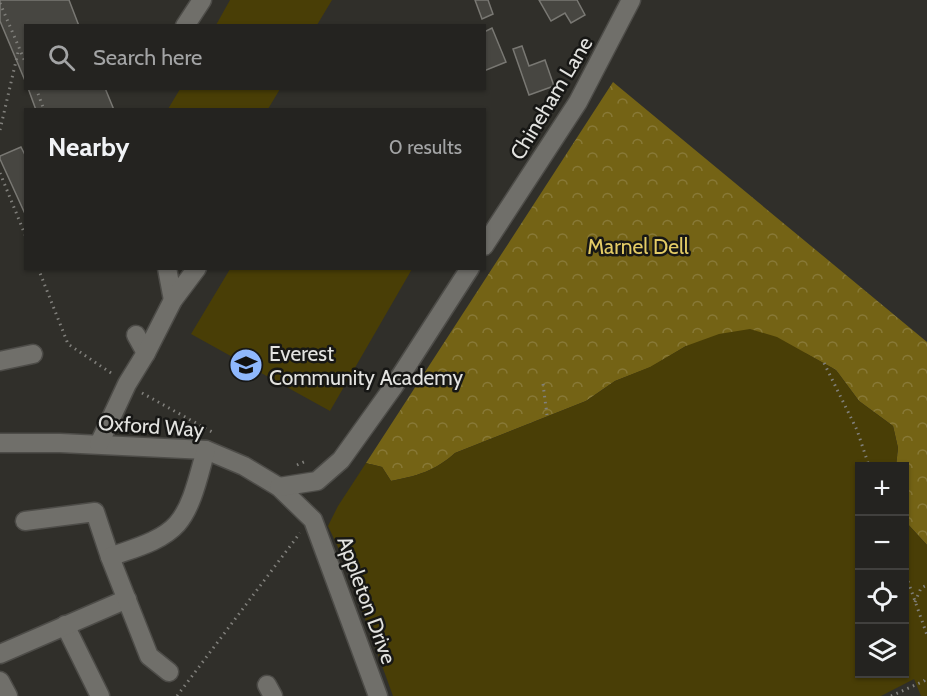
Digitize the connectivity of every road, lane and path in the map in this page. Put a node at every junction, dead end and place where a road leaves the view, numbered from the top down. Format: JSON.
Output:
{"nodes":[{"id":1,"x":202,"y":0,"type":"edge"},
{"id":2,"x":631,"y":0,"type":"edge"},
{"id":3,"x":0,"y":3,"type":"edge"},
{"id":4,"x":186,"y":24,"type":"edge"},
{"id":5,"x":19,"y":48,"type":"junction"},
{"id":6,"x":24,"y":59,"type":"edge"},
{"id":7,"x":37,"y":90,"type":"edge"},
{"id":8,"x":43,"y":108,"type":"edge"},
{"id":9,"x":0,"y":130,"type":"edge"},
{"id":10,"x":0,"y":173,"type":"edge"},
{"id":11,"x":24,"y":232,"type":"edge"},
{"id":12,"x":486,"y":243,"type":"edge"},
{"id":13,"x":39,"y":270,"type":"edge"},
{"id":14,"x":167,"y":270,"type":"edge"},
{"id":15,"x":195,"y":270,"type":"edge"},
{"id":16,"x":469,"y":270,"type":"edge"},
{"id":17,"x":172,"y":300,"type":"junction"},
{"id":18,"x":136,"y":335,"type":"dead end"},
{"id":19,"x":146,"y":353,"type":"junction"},
{"id":20,"x":33,"y":354,"type":"dead end"},
{"id":21,"x":1,"y":359,"type":"edge"},
{"id":22,"x":825,"y":363,"type":"dead end"},
{"id":23,"x":115,"y":376,"type":"dead end"},
{"id":24,"x":543,"y":384,"type":"dead end"},
{"id":25,"x":134,"y":388,"type":"dead end"},
{"id":26,"x":547,"y":415,"type":"dead end"},
{"id":27,"x":220,"y":436,"type":"dead end"},
{"id":28,"x":0,"y":443,"type":"edge"},
{"id":29,"x":99,"y":444,"type":"junction"},
{"id":30,"x":206,"y":450,"type":"junction"},
{"id":31,"x":306,"y":461,"type":"dead end"},
{"id":32,"x":868,"y":462,"type":"edge"},
{"id":33,"x":291,"y":468,"type":"dead end"},
{"id":34,"x":317,"y":481,"type":"junction"},
{"id":35,"x":279,"y":487,"type":"junction"},
{"id":36,"x":305,"y":520,"type":"junction"},
{"id":37,"x":25,"y":521,"type":"dead end"},
{"id":38,"x":110,"y":557,"type":"junction"},
{"id":39,"x":909,"y":585,"type":"edge"},
{"id":40,"x":927,"y":585,"type":"edge"},
{"id":41,"x":126,"y":599,"type":"junction"},
{"id":42,"x":915,"y":602,"type":"junction"},
{"id":43,"x":65,"y":625,"type":"junction"},
{"id":44,"x":927,"y":635,"type":"edge"},
{"id":45,"x":0,"y":654,"type":"edge"},
{"id":46,"x":170,"y":672,"type":"dead end"},
{"id":47,"x":927,"y":677,"type":"edge"},
{"id":48,"x":0,"y":681,"type":"edge"},
{"id":49,"x":926,"y":682,"type":"edge"},
{"id":50,"x":8,"y":696,"type":"edge"},
{"id":51,"x":100,"y":696,"type":"edge"},
{"id":52,"x":177,"y":696,"type":"edge"},
{"id":53,"x":378,"y":696,"type":"edge"},
{"id":54,"x":891,"y":696,"type":"edge"}],
"edges":[{"from":1,"to":4,"type":"street"},
{"from":2,"to":12,"type":"street","name":"Chineham Lane"},
{"from":3,"to":5,"type":"path"},
{"from":5,"to":6,"type":"path"},
{"from":5,"to":9,"type":"path"},
{"from":7,"to":8,"type":"path"},
{"from":10,"to":11,"type":"path"},
{"from":13,"to":23,"type":"path"},
{"from":14,"to":17,"type":"street"},
{"from":15,"to":17,"type":"street"},
{"from":16,"to":34,"type":"street"},
{"from":17,"to":19,"type":"street"},
{"from":18,"to":19,"type":"street"},
{"from":19,"to":29,"type":"street"},
{"from":20,"to":21,"type":"street"},
{"from":22,"to":32,"type":"path"},
{"from":24,"to":26,"type":"path"},
{"from":25,"to":27,"type":"path"},
{"from":28,"to":29,"type":"street","name":"Oxford Way"},
{"from":29,"to":30,"type":"street","name":"Oxford Way"},
{"from":30,"to":35,"type":"street","name":"Oxford Way"},
{"from":30,"to":38,"type":"street"},
{"from":31,"to":33,"type":"path"},
{"from":34,"to":35,"type":"street"},
{"from":34,"to":36,"type":"street"},
{"from":35,"to":36,"type":"street","name":"Oxford Way"},
{"from":36,"to":52,"type":"path"},
{"from":36,"to":53,"type":"street","name":"Appleton Drive"},
{"from":37,"to":38,"type":"street"},
{"from":38,"to":41,"type":"street"},
{"from":39,"to":42,"type":"path"},
{"from":40,"to":42,"type":"path"},
{"from":41,"to":43,"type":"street"},
{"from":41,"to":46,"type":"street"},
{"from":42,"to":44,"type":"path"},
{"from":43,"to":45,"type":"street"},
{"from":43,"to":51,"type":"street"},
{"from":47,"to":49,"type":"path"},
{"from":48,"to":50,"type":"street"},
{"from":49,"to":54,"type":"path"}]}
